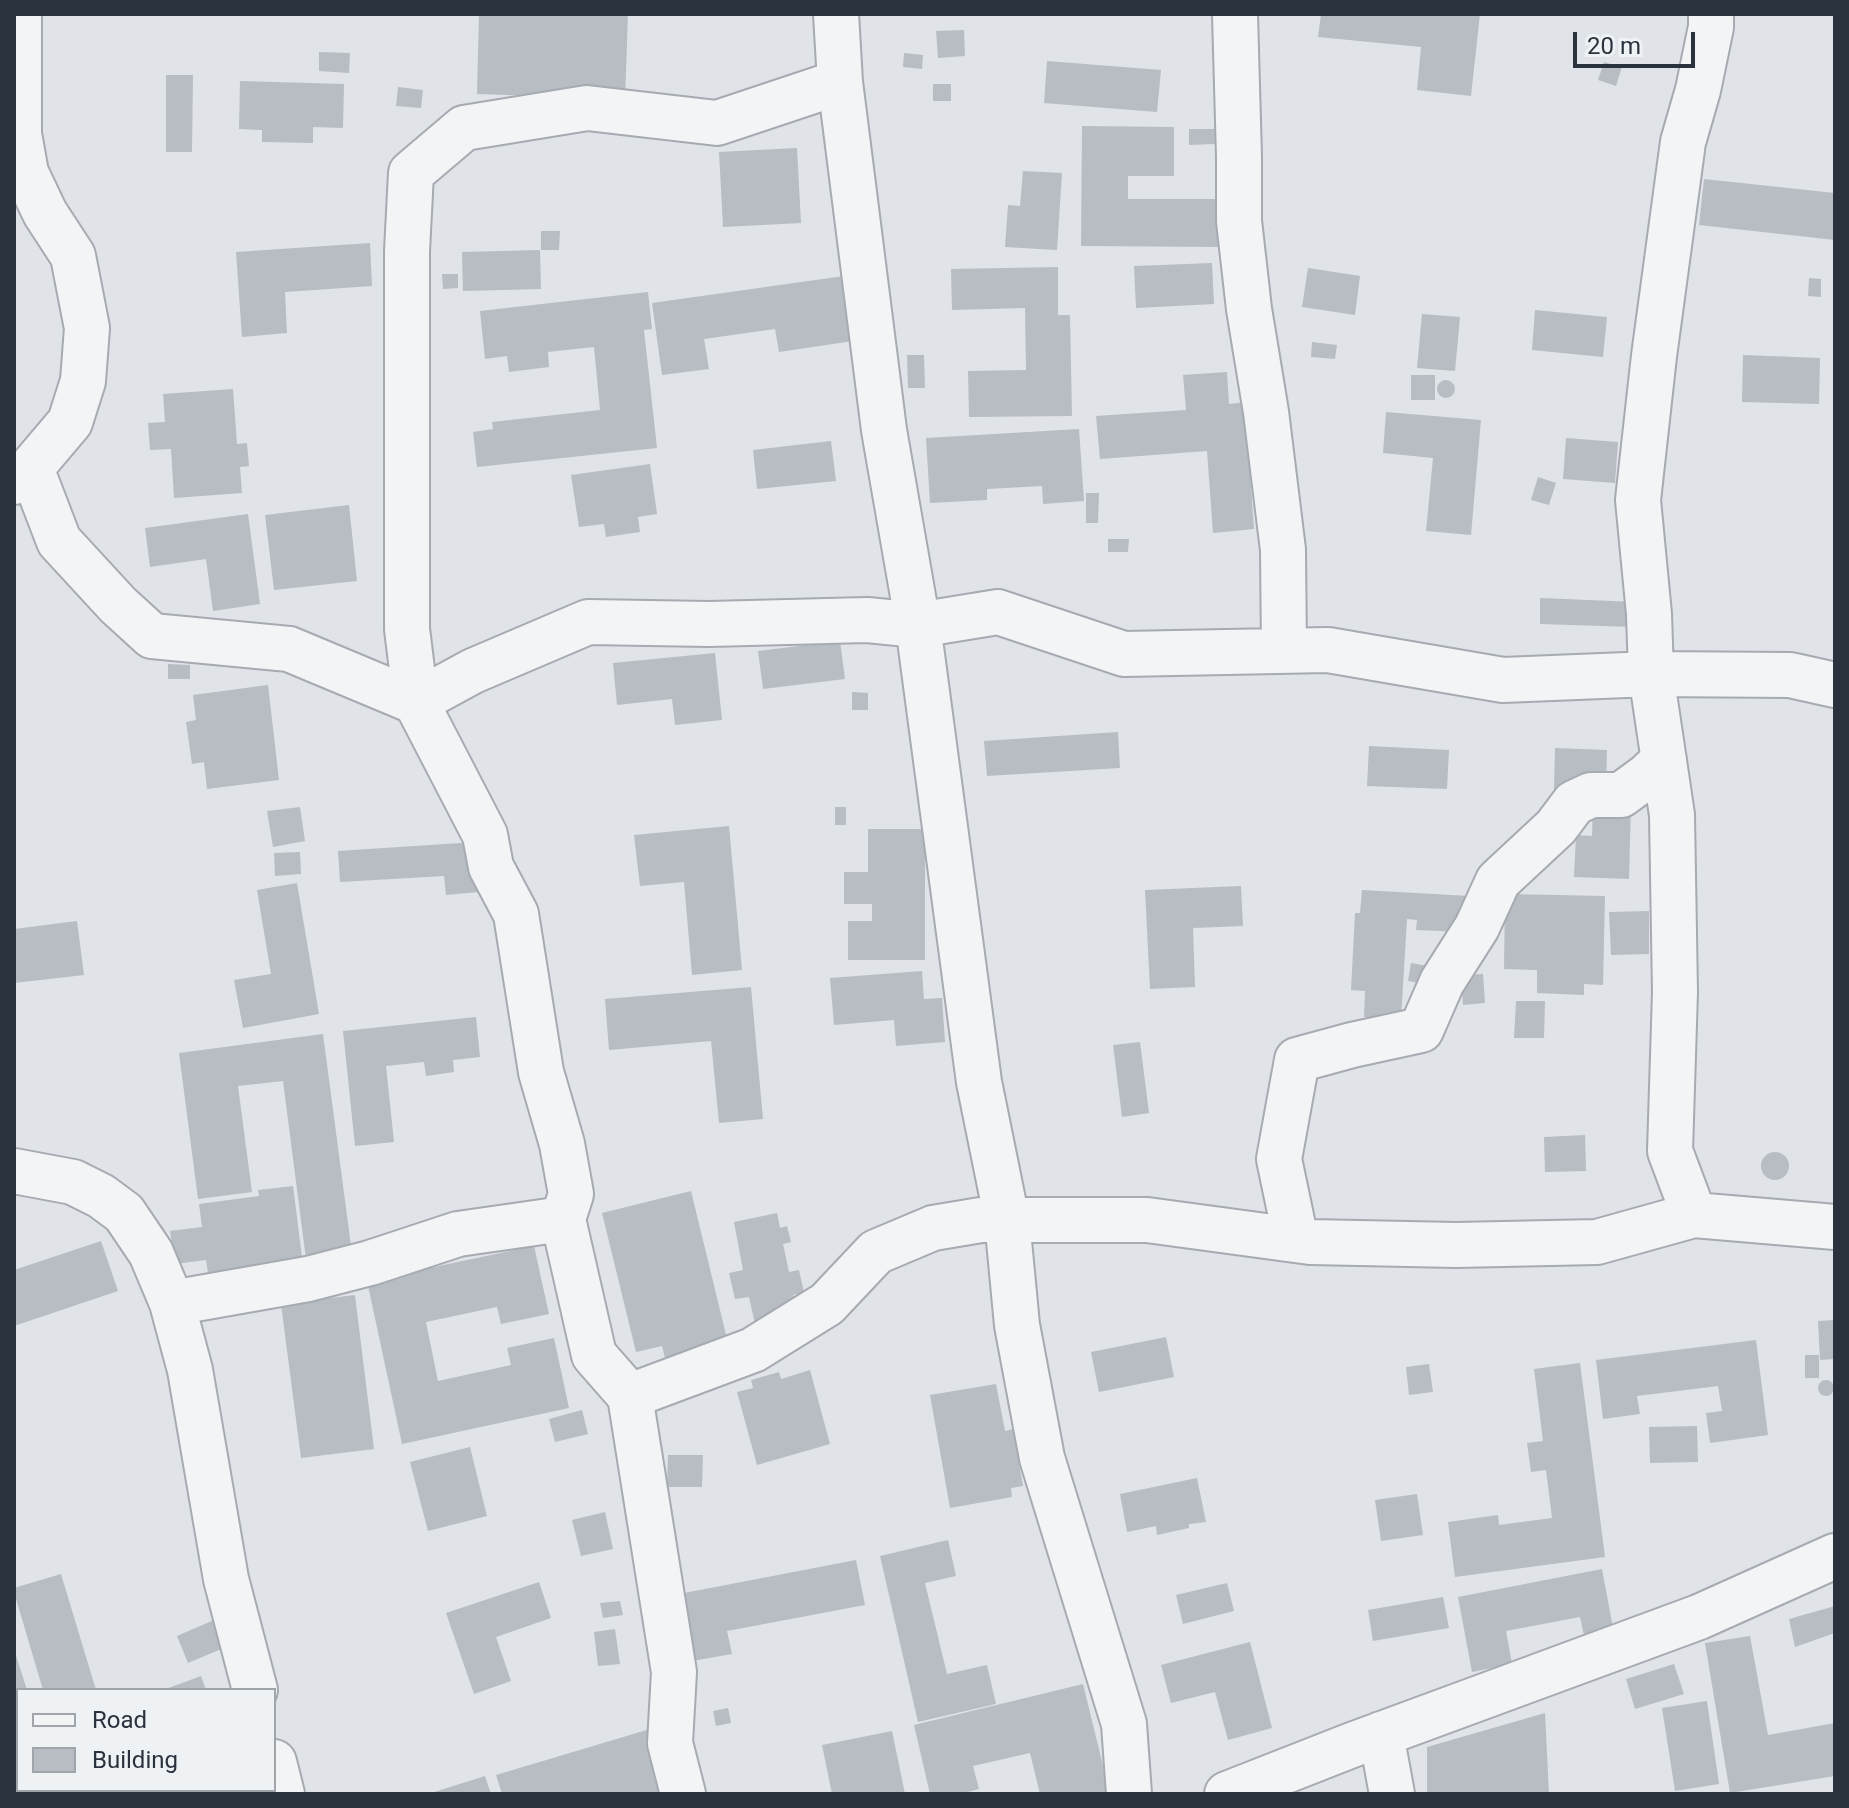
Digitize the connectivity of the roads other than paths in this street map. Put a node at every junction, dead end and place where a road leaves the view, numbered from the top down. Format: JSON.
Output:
{"nodes":[{"id":1,"x":19,"y":14,"type":"edge"},
{"id":2,"x":836,"y":14,"type":"edge"},
{"id":3,"x":1235,"y":14,"type":"edge"},
{"id":4,"x":1711,"y":14,"type":"edge"},
{"id":5,"x":840,"y":82,"type":"junction"},
{"id":6,"x":16,"y":99,"type":"edge"},
{"id":7,"x":23,"y":475,"type":"edge"},
{"id":8,"x":918,"y":625,"type":"junction"},
{"id":9,"x":1284,"y":651,"type":"junction"},
{"id":10,"x":1651,"y":674,"type":"junction"},
{"id":11,"x":1835,"y":685,"type":"edge"},
{"id":12,"x":416,"y":702,"type":"junction"},
{"id":13,"x":1664,"y":760,"type":"junction"},
{"id":14,"x":14,"y":1171,"type":"edge"},
{"id":15,"x":1694,"y":1215,"type":"junction"},
{"id":16,"x":563,"y":1219,"type":"junction"},
{"id":17,"x":1007,"y":1220,"type":"junction"},
{"id":18,"x":1835,"y":1227,"type":"edge"},
{"id":19,"x":1296,"y":1240,"type":"junction"},
{"id":20,"x":172,"y":1303,"type":"junction"},
{"id":21,"x":630,"y":1396,"type":"junction"},
{"id":22,"x":1835,"y":1556,"type":"edge"},
{"id":23,"x":254,"y":1688,"type":"edge"},
{"id":24,"x":1381,"y":1734,"type":"junction"},
{"id":25,"x":276,"y":1770,"type":"edge"},
{"id":26,"x":282,"y":1794,"type":"edge"},
{"id":27,"x":683,"y":1794,"type":"edge"},
{"id":28,"x":1129,"y":1794,"type":"edge"},
{"id":29,"x":1227,"y":1794,"type":"edge"},
{"id":30,"x":1392,"y":1794,"type":"edge"}],
"edges":[{"from":1,"to":6,"type":"street"},
{"from":2,"to":5,"type":"street"},
{"from":3,"to":9,"type":"street"},
{"from":4,"to":10,"type":"street"},
{"from":5,"to":8,"type":"street"},
{"from":5,"to":12,"type":"street"},
{"from":6,"to":7,"type":"street"},
{"from":7,"to":12,"type":"street"},
{"from":8,"to":9,"type":"street"},
{"from":8,"to":12,"type":"street"},
{"from":8,"to":17,"type":"street"},
{"from":9,"to":10,"type":"street"},
{"from":10,"to":11,"type":"street"},
{"from":10,"to":13,"type":"street"},
{"from":12,"to":16,"type":"street"},
{"from":13,"to":15,"type":"street"},
{"from":13,"to":19,"type":"street"},
{"from":14,"to":20,"type":"street"},
{"from":15,"to":18,"type":"street"},
{"from":15,"to":19,"type":"street"},
{"from":16,"to":20,"type":"street"},
{"from":16,"to":21,"type":"street"},
{"from":17,"to":19,"type":"street"},
{"from":17,"to":21,"type":"street"},
{"from":17,"to":28,"type":"street"},
{"from":20,"to":23,"type":"street"},
{"from":21,"to":27,"type":"street"},
{"from":22,"to":24,"type":"street"},
{"from":24,"to":29,"type":"street"},
{"from":24,"to":30,"type":"street"},
{"from":25,"to":26,"type":"street"}]}
